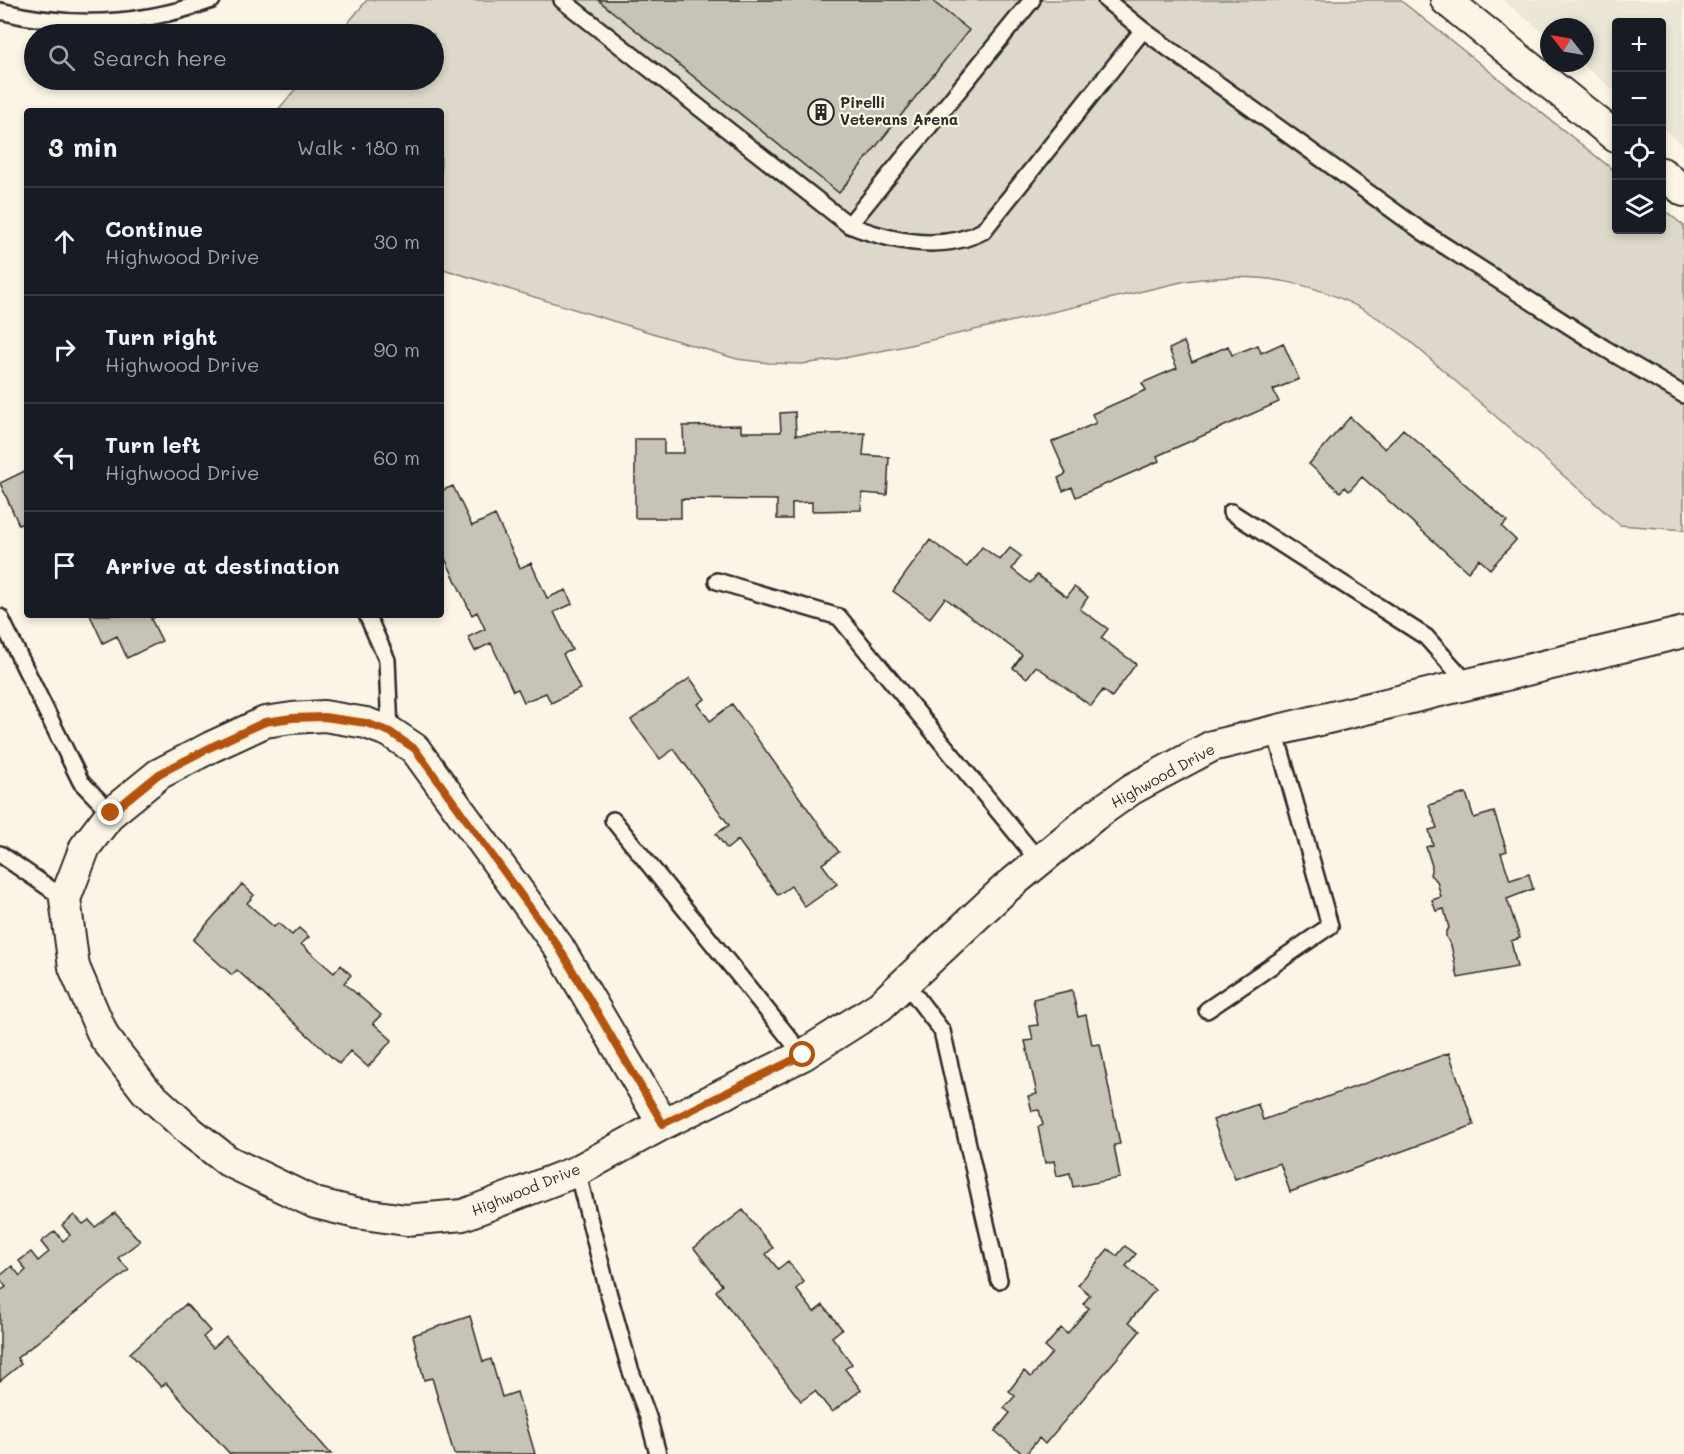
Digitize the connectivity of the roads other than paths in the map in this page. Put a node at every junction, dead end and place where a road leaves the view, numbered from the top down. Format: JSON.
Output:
{"nodes":[{"id":1,"x":212,"y":0,"type":"edge"},
{"id":2,"x":562,"y":0,"type":"edge"},
{"id":3,"x":1032,"y":0,"type":"edge"},
{"id":4,"x":1106,"y":0,"type":"edge"},
{"id":5,"x":1446,"y":0,"type":"edge"},
{"id":6,"x":0,"y":11,"type":"edge"},
{"id":7,"x":1143,"y":30,"type":"junction"},
{"id":8,"x":1612,"y":133,"type":"edge"},
{"id":9,"x":1666,"y":176,"type":"edge"},
{"id":10,"x":1684,"y":191,"type":"edge"},
{"id":11,"x":849,"y":225,"type":"junction"},
{"id":12,"x":1684,"y":395,"type":"edge"},
{"id":13,"x":1231,"y":512,"type":"dead end"},
{"id":14,"x":717,"y":581,"type":"dead end"},
{"id":15,"x":0,"y":617,"type":"edge"},
{"id":16,"x":368,"y":618,"type":"edge"},
{"id":17,"x":1684,"y":632,"type":"edge"},
{"id":18,"x":1469,"y":685,"type":"junction"},
{"id":19,"x":1275,"y":731,"type":"junction"},
{"id":20,"x":390,"y":732,"type":"junction"},
{"id":21,"x":111,"y":813,"type":"junction"},
{"id":22,"x":613,"y":820,"type":"dead end"},
{"id":23,"x":0,"y":854,"type":"edge"},
{"id":24,"x":1039,"y":861,"type":"junction"},
{"id":25,"x":65,"y":899,"type":"junction"},
{"id":26,"x":905,"y":982,"type":"junction"},
{"id":27,"x":1207,"y":1010,"type":"dead end"},
{"id":28,"x":803,"y":1055,"type":"junction"},
{"id":29,"x":663,"y":1124,"type":"junction"},
{"id":30,"x":577,"y":1171,"type":"junction"},
{"id":31,"x":999,"y":1280,"type":"dead end"},
{"id":32,"x":658,"y":1454,"type":"edge"}],
"edges":[{"from":1,"to":6,"type":"lane"},
{"from":2,"to":11,"type":"lane"},
{"from":3,"to":11,"type":"lane"},
{"from":4,"to":7,"type":"lane"},
{"from":5,"to":8,"type":"street"},
{"from":7,"to":11,"type":"lane"},
{"from":7,"to":12,"type":"lane"},
{"from":9,"to":10,"type":"street"},
{"from":13,"to":18,"type":"lane"},
{"from":14,"to":24,"type":"lane"},
{"from":15,"to":21,"type":"lane"},
{"from":16,"to":20,"type":"lane"},
{"from":17,"to":18,"type":"street","name":"Highwood Drive"},
{"from":18,"to":19,"type":"street","name":"Highwood Drive"},
{"from":19,"to":24,"type":"street","name":"Highwood Drive"},
{"from":19,"to":27,"type":"lane"},
{"from":20,"to":21,"type":"street","name":"Highwood Drive"},
{"from":20,"to":29,"type":"street","name":"Highwood Drive"},
{"from":21,"to":25,"type":"street","name":"Highwood Drive"},
{"from":22,"to":28,"type":"lane"},
{"from":23,"to":25,"type":"lane"},
{"from":24,"to":26,"type":"street","name":"Highwood Drive"},
{"from":25,"to":30,"type":"street","name":"Highwood Drive"},
{"from":26,"to":28,"type":"street","name":"Highwood Drive"},
{"from":26,"to":31,"type":"lane"},
{"from":28,"to":29,"type":"street","name":"Highwood Drive"},
{"from":29,"to":30,"type":"street","name":"Highwood Drive"},
{"from":30,"to":32,"type":"lane"}]}
